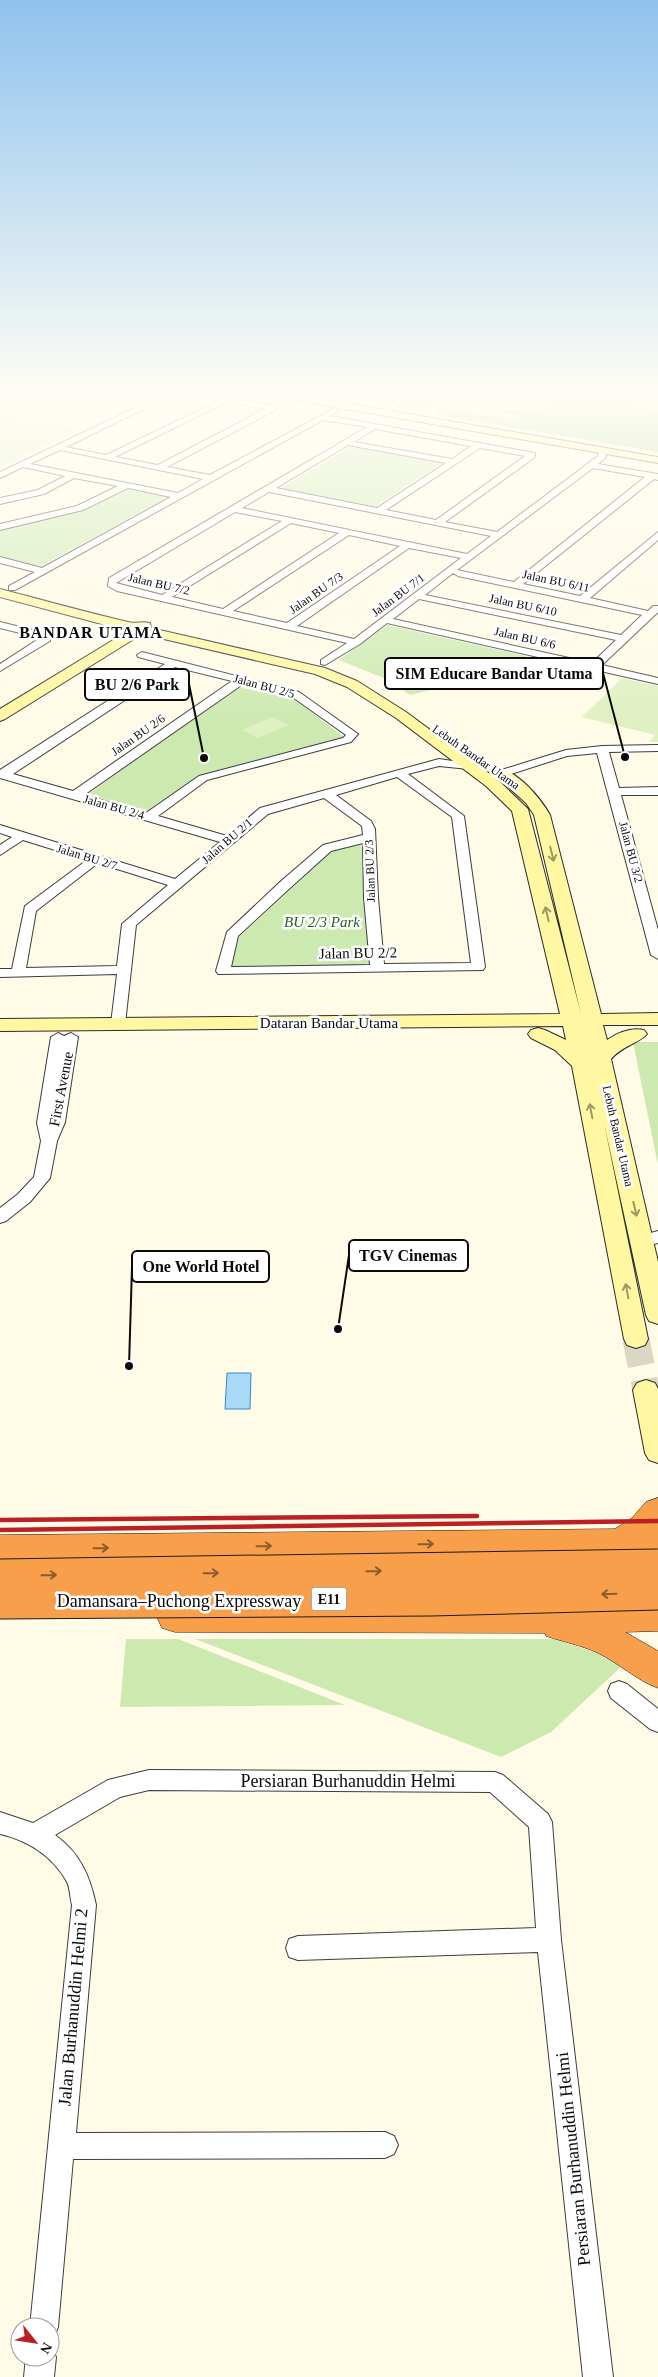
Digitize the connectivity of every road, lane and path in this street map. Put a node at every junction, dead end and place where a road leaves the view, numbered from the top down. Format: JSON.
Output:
{"nodes":[{"id":1,"x":80,"y":508,"type":"edge"},
{"id":2,"x":157,"y":508,"type":"edge"},
{"id":3,"x":363,"y":508,"type":"edge"},
{"id":4,"x":383,"y":508,"type":"edge"},
{"id":5,"x":459,"y":508,"type":"edge"},
{"id":6,"x":534,"y":508,"type":"edge"},
{"id":7,"x":614,"y":508,"type":"edge"},
{"id":8,"x":235,"y":509,"type":"joint"},
{"id":9,"x":378,"y":511,"type":"junction"},
{"id":10,"x":290,"y":520,"type":"junction"},
{"id":11,"x":438,"y":523,"type":"junction"},
{"id":12,"x":0,"y":527,"type":"edge"},
{"id":13,"x":347,"y":532,"type":"junction"},
{"id":14,"x":498,"y":535,"type":"junction"},
{"id":15,"x":658,"y":535,"type":"edge"},
{"id":16,"x":408,"y":545,"type":"junction"},
{"id":17,"x":469,"y":557,"type":"junction"},
{"id":18,"x":0,"y":560,"type":"edge"},
{"id":19,"x":43,"y":571,"type":"junction"},
{"id":20,"x":458,"y":573,"type":"dead end"},
{"id":21,"x":516,"y":585,"type":"junction"},
{"id":22,"x":4,"y":589,"type":"edge"},
{"id":23,"x":418,"y":596,"type":"junction"},
{"id":24,"x":164,"y":598,"type":"junction"},
{"id":25,"x":583,"y":599,"type":"junction"},
{"id":26,"x":658,"y":606,"type":"edge"},
{"id":27,"x":226,"y":612,"type":"junction"},
{"id":28,"x":650,"y":614,"type":"junction"},
{"id":29,"x":386,"y":620,"type":"junction"},
{"id":30,"x":0,"y":625,"type":"edge"},
{"id":31,"x":289,"y":627,"type":"junction"},
{"id":32,"x":138,"y":630,"type":"junction"},
{"id":33,"x":173,"y":631,"type":"junction"},
{"id":34,"x":624,"y":639,"type":"junction"},
{"id":35,"x":356,"y":642,"type":"junction"},
{"id":36,"x":142,"y":655,"type":"dead end"},
{"id":37,"x":173,"y":663,"type":"junction"},
{"id":38,"x":328,"y":663,"type":"junction"},
{"id":39,"x":595,"y":666,"type":"junction"},
{"id":40,"x":0,"y":668,"type":"edge"},
{"id":41,"x":342,"y":679,"type":"junction"},
{"id":42,"x":242,"y":680,"type":"junction"},
{"id":43,"x":658,"y":680,"type":"edge"},
{"id":44,"x":0,"y":716,"type":"edge"},
{"id":45,"x":0,"y":728,"type":"edge"},
{"id":46,"x":658,"y":748,"type":"edge"},
{"id":47,"x":602,"y":749,"type":"junction"},
{"id":48,"x":442,"y":755,"type":"junction"},
{"id":49,"x":400,"y":774,"type":"junction"},
{"id":50,"x":2,"y":775,"type":"edge"},
{"id":51,"x":497,"y":778,"type":"junction"},
{"id":52,"x":658,"y":791,"type":"edge"},
{"id":53,"x":614,"y":792,"type":"junction"},
{"id":54,"x":327,"y":794,"type":"junction"},
{"id":55,"x":74,"y":796,"type":"junction"},
{"id":56,"x":148,"y":817,"type":"junction"},
{"id":57,"x":0,"y":829,"type":"edge"},
{"id":58,"x":21,"y":836,"type":"junction"},
{"id":59,"x":368,"y":838,"type":"junction"},
{"id":60,"x":228,"y":840,"type":"junction"},
{"id":61,"x":0,"y":852,"type":"edge"},
{"id":62,"x":95,"y":860,"type":"junction"},
{"id":63,"x":175,"y":883,"type":"junction"},
{"id":64,"x":658,"y":955,"type":"edge"},
{"id":65,"x":377,"y":968,"type":"junction"},
{"id":66,"x":122,"y":970,"type":"junction"},
{"id":67,"x":0,"y":973,"type":"edge"},
{"id":68,"x":18,"y":973,"type":"junction"},
{"id":69,"x":566,"y":992,"type":"junction"},
{"id":70,"x":587,"y":1000,"type":"junction"},
{"id":71,"x":658,"y":1019,"type":"edge"},
{"id":72,"x":118,"y":1024,"type":"junction"},
{"id":73,"x":0,"y":1025,"type":"edge"},
{"id":74,"x":633,"y":1027,"type":"junction"},
{"id":75,"x":531,"y":1028,"type":"junction"},
{"id":76,"x":584,"y":1028,"type":"junction"},
{"id":77,"x":0,"y":1032,"type":"edge"},
{"id":78,"x":658,"y":1033,"type":"edge"},
{"id":79,"x":0,"y":1037,"type":"edge"},
{"id":80,"x":64,"y":1037,"type":"junction"},
{"id":81,"x":592,"y":1062,"type":"junction"},
{"id":82,"x":0,"y":1217,"type":"edge"},
{"id":83,"x":650,"y":1239,"type":"edge"},
{"id":84,"x":658,"y":1315,"type":"edge"},
{"id":85,"x":636,"y":1339,"type":"tunnel mouth"},
{"id":86,"x":646,"y":1390,"type":"tunnel mouth"},
{"id":87,"x":658,"y":1453,"type":"edge"},
{"id":88,"x":658,"y":1511,"type":"edge"},
{"id":89,"x":658,"y":1542,"type":"edge"},
{"id":90,"x":494,"y":1543,"type":"junction"},
{"id":91,"x":619,"y":1543,"type":"junction"},
{"id":92,"x":0,"y":1549,"type":"edge"},
{"id":93,"x":658,"y":1566,"type":"edge"},
{"id":94,"x":0,"y":1576,"type":"edge"},
{"id":95,"x":658,"y":1593,"type":"edge"},
{"id":96,"x":0,"y":1602,"type":"edge"},
{"id":97,"x":645,"y":1616,"type":"edge"},
{"id":98,"x":0,"y":1617,"type":"edge"},
{"id":99,"x":516,"y":1619,"type":"junction"},
{"id":100,"x":658,"y":1672,"type":"edge"},
{"id":101,"x":620,"y":1690,"type":"dead end"},
{"id":102,"x":658,"y":1722,"type":"edge"},
{"id":103,"x":0,"y":1823,"type":"edge"},
{"id":104,"x":35,"y":1834,"type":"junction"},
{"id":105,"x":549,"y":1940,"type":"junction"},
{"id":106,"x":298,"y":1948,"type":"dead end"},
{"id":107,"x":385,"y":2145,"type":"dead end"},
{"id":108,"x":61,"y":2146,"type":"junction"},
{"id":109,"x":45,"y":2317,"type":"edge"},
{"id":110,"x":598,"y":2377,"type":"edge"}],
"edges":[{"from":1,"to":12,"type":"street"},
{"from":2,"to":19,"type":"street"},
{"from":3,"to":9,"type":"street"},
{"from":4,"to":9,"type":"street"},
{"from":5,"to":11,"type":"street"},
{"from":6,"to":14,"type":"street","name":"Jalan BU 7/1"},
{"from":7,"to":21,"type":"street"},
{"from":8,"to":10,"type":"street"},
{"from":8,"to":24,"type":"street","name":"Jalan BU 7/2"},
{"from":9,"to":11,"type":"street"},
{"from":10,"to":13,"type":"street"},
{"from":10,"to":24,"type":"street"},
{"from":11,"to":14,"type":"street"},
{"from":13,"to":16,"type":"street"},
{"from":13,"to":27,"type":"street"},
{"from":14,"to":17,"type":"street","name":"Jalan BU 7/1"},
{"from":15,"to":25,"type":"street"},
{"from":16,"to":17,"type":"street"},
{"from":16,"to":31,"type":"street","name":"Jalan BU 7/3"},
{"from":17,"to":23,"type":"street","name":"Jalan BU 7/1"},
{"from":18,"to":19,"type":"street"},
{"from":19,"to":22,"type":"street"},
{"from":20,"to":21,"type":"street","name":"Jalan BU 6/11"},
{"from":21,"to":25,"type":"street","name":"Jalan BU 6/11"},
{"from":22,"to":32,"type":"main road","name":"Lebuh Bandar Utama"},
{"from":22,"to":32,"type":"main road"},
{"from":23,"to":29,"type":"street","name":"Jalan BU 7/1"},
{"from":23,"to":34,"type":"street","name":"Jalan BU 6/10"},
{"from":24,"to":27,"type":"street","name":"Jalan BU 7/2"},
{"from":25,"to":28,"type":"street","name":"Jalan BU 6/11"},
{"from":26,"to":28,"type":"street"},
{"from":27,"to":31,"type":"street","name":"Jalan BU 7/2"},
{"from":28,"to":34,"type":"street"},
{"from":29,"to":35,"type":"street","name":"Jalan BU 7/1"},
{"from":29,"to":39,"type":"street","name":"Jalan BU 6/6"},
{"from":30,"to":40,"type":"street"},
{"from":31,"to":35,"type":"street","name":"Jalan BU 7/2"},
{"from":32,"to":33,"type":"main road"},
{"from":32,"to":33,"type":"main road","name":"Lebuh Bandar Utama"},
{"from":32,"to":33,"type":"main road"},
{"from":32,"to":44,"type":"main road"},
{"from":32,"to":45,"type":"main road"},
{"from":33,"to":38,"type":"main road","name":"Lebuh Bandar Utama"},
{"from":33,"to":41,"type":"main road","name":"Lebuh Bandar Utama"},
{"from":34,"to":39,"type":"street"},
{"from":35,"to":38,"type":"street","name":"Jalan BU 7/1"},
{"from":36,"to":37,"type":"street"},
{"from":37,"to":42,"type":"street","name":"Jalan BU 2/5"},
{"from":37,"to":50,"type":"street"},
{"from":38,"to":41,"type":"main road"},
{"from":38,"to":51,"type":"main road","name":"Lebuh Bandar Utama"},
{"from":39,"to":43,"type":"street","name":"Jalan BU 6/6"},
{"from":41,"to":48,"type":"main road","name":"Lebuh Bandar Utama"},
{"from":42,"to":55,"type":"street","name":"Jalan BU 2/6"},
{"from":42,"to":56,"type":"street","name":"Jalan BU 2/5"},
{"from":46,"to":47,"type":"street"},
{"from":47,"to":51,"type":"street"},
{"from":47,"to":53,"type":"street","name":"Jalan BU 3/2"},
{"from":48,"to":49,"type":"street","name":"Jalan BU 2/1"},
{"from":48,"to":51,"type":"main road","name":"Lebuh Bandar Utama"},
{"from":49,"to":54,"type":"street","name":"Jalan BU 2/1"},
{"from":49,"to":65,"type":"street","name":"Jalan BU 2/2"},
{"from":50,"to":55,"type":"street","name":"Jalan BU 2/4"},
{"from":69,"to":51,"type":"main road","name":"Lebuh Bandar Utama","one_way":true},
{"from":51,"to":70,"type":"main road","name":"Lebuh Bandar Utama","one_way":true},
{"from":52,"to":53,"type":"street"},
{"from":53,"to":64,"type":"street","name":"Jalan BU 3/2"},
{"from":54,"to":59,"type":"street","name":"Jalan BU 2/3"},
{"from":54,"to":60,"type":"street","name":"Jalan BU 2/1"},
{"from":55,"to":56,"type":"street","name":"Jalan BU 2/4"},
{"from":56,"to":60,"type":"street","name":"Jalan BU 2/4"},
{"from":57,"to":58,"type":"street","name":"Jalan BU 2/7"},
{"from":58,"to":61,"type":"street"},
{"from":58,"to":62,"type":"street","name":"Jalan BU 2/7"},
{"from":59,"to":65,"type":"street","name":"Jalan BU 2/3"},
{"from":59,"to":65,"type":"street","name":"Jalan BU 2/2"},
{"from":60,"to":63,"type":"street","name":"Jalan BU 2/1"},
{"from":62,"to":63,"type":"street","name":"Jalan BU 2/7"},
{"from":62,"to":68,"type":"street"},
{"from":63,"to":66,"type":"street","name":"Jalan BU 2/1"},
{"from":66,"to":68,"type":"street"},
{"from":66,"to":72,"type":"street","name":"Jalan BU 2/1"},
{"from":67,"to":68,"type":"street"},
{"from":69,"to":75,"type":"main road"},
{"from":69,"to":76,"type":"main road","name":"Lebuh Bandar Utama"},
{"from":70,"to":74,"type":"main road"},
{"from":70,"to":76,"type":"main road","name":"Lebuh Bandar Utama"},
{"from":71,"to":74,"type":"main road","name":"Dataran Bandar Utama"},
{"from":72,"to":73,"type":"main road","name":"Dataran Bandar Utama"},
{"from":72,"to":75,"type":"main road","name":"Dataran Bandar Utama"},
{"from":74,"to":76,"type":"main road","name":"Dataran Bandar Utama"},
{"from":74,"to":78,"type":"main road","name":"Dataran Bandar Utama"},
{"from":74,"to":81,"type":"main road"},
{"from":75,"to":76,"type":"main road","name":"Dataran Bandar Utama"},
{"from":75,"to":80,"type":"main road","name":"Dataran Bandar Utama"},
{"from":75,"to":81,"type":"main road"},
{"from":76,"to":81,"type":"main road"},
{"from":77,"to":80,"type":"main road"},
{"from":79,"to":80,"type":"main road","name":"Dataran Bandar Utama"},
{"from":80,"to":82,"type":"street","name":"First Avenue"},
{"from":81,"to":83,"type":"main road","name":"Lebuh Bandar Utama","one_way":true},
{"from":85,"to":81,"type":"main road","name":"Lebuh Bandar Utama","one_way":true},
{"from":83,"to":84,"type":"main road","name":"Lebuh Bandar Utama"},
{"from":86,"to":87,"type":"main road"},
{"from":88,"to":91,"type":"highway"},
{"from":89,"to":91,"type":"highway"},
{"from":90,"to":91,"type":"highway"},
{"from":92,"to":90,"type":"highway","one_way":true},
{"from":90,"to":97,"type":"highway"},
{"from":94,"to":93,"type":"highway","name":"Damansara–Puchong Expressway","number":"E11","one_way":true,"bridge":true},
{"from":95,"to":96,"type":"highway","name":"Damansara–Puchong Expressway","number":"E11","one_way":true,"bridge":true},
{"from":97,"to":99,"type":"highway"},
{"from":98,"to":99,"type":"highway"},
{"from":99,"to":100,"type":"highway"},
{"from":101,"to":102,"type":"street"},
{"from":103,"to":104,"type":"street","name":"Jalan Burhanuddin Helmi 2"},
{"from":104,"to":105,"type":"street","name":"Persiaran Burhanuddin Helmi"},
{"from":104,"to":108,"type":"street","name":"Jalan Burhanuddin Helmi 2"},
{"from":105,"to":106,"type":"street"},
{"from":105,"to":110,"type":"street","name":"Persiaran Burhanuddin Helmi"},
{"from":107,"to":108,"type":"street"},
{"from":108,"to":109,"type":"street","name":"Jalan Burhanuddin Helmi 2"}]}
